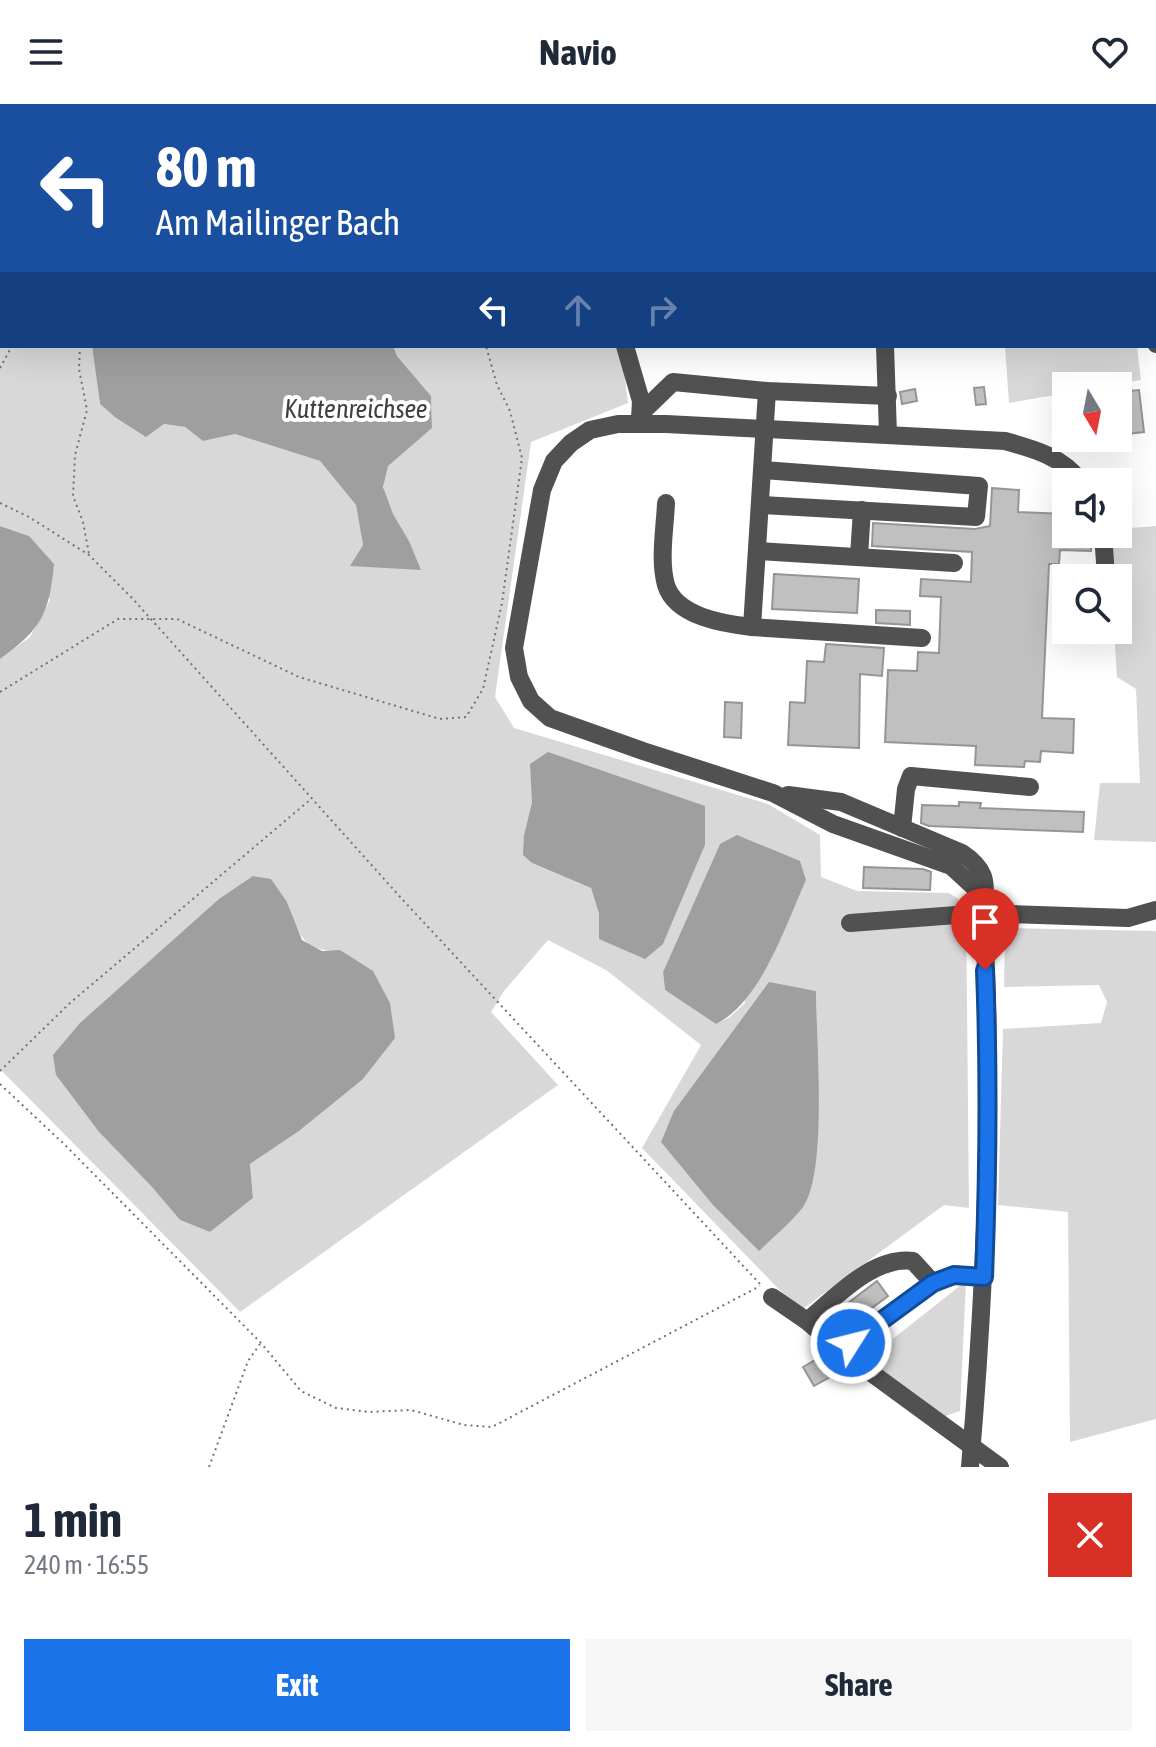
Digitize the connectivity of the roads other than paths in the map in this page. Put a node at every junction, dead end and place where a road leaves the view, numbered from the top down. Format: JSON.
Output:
{"nodes":[{"id":1,"x":626,"y":348,"type":"edge"},
{"id":2,"x":885,"y":348,"type":"edge"},
{"id":3,"x":767,"y":391,"type":"junction"},
{"id":4,"x":888,"y":396,"type":"junction"},
{"id":5,"x":640,"y":418,"type":"junction"},
{"id":6,"x":766,"y":429,"type":"junction"},
{"id":7,"x":888,"y":434,"type":"junction"},
{"id":8,"x":1067,"y":468,"type":"edge"},
{"id":9,"x":763,"y":470,"type":"junction"},
{"id":10,"x":897,"y":481,"type":"junction"},
{"id":11,"x":666,"y":503,"type":"dead end"},
{"id":12,"x":761,"y":505,"type":"junction"},
{"id":13,"x":862,"y":510,"type":"junction"},
{"id":14,"x":895,"y":512,"type":"junction"},
{"id":15,"x":758,"y":551,"type":"junction"},
{"id":16,"x":859,"y":556,"type":"junction"},
{"id":17,"x":954,"y":563,"type":"dead end"},
{"id":18,"x":752,"y":627,"type":"junction"},
{"id":19,"x":922,"y":638,"type":"dead end"},
{"id":20,"x":1030,"y":787,"type":"dead end"},
{"id":21,"x":773,"y":793,"type":"junction"},
{"id":22,"x":902,"y":828,"type":"junction"},
{"id":23,"x":983,"y":910,"type":"junction"},
{"id":24,"x":1156,"y":910,"type":"edge"},
{"id":25,"x":850,"y":923,"type":"dead end"},
{"id":26,"x":984,"y":1277,"type":"junction"},
{"id":27,"x":933,"y":1283,"type":"junction"},
{"id":28,"x":772,"y":1297,"type":"dead end"},
{"id":29,"x":807,"y":1321,"type":"junction"},
{"id":30,"x":840,"y":1350,"type":"junction"},
{"id":31,"x":971,"y":1447,"type":"junction"},
{"id":32,"x":970,"y":1467,"type":"edge"},
{"id":33,"x":1000,"y":1467,"type":"edge"}],
"edges":[{"from":1,"to":5,"type":"street"},
{"from":2,"to":4,"type":"street"},
{"from":3,"to":4,"type":"street"},
{"from":3,"to":5,"type":"street"},
{"from":3,"to":6,"type":"street"},
{"from":4,"to":7,"type":"street"},
{"from":5,"to":6,"type":"street"},
{"from":5,"to":21,"type":"street"},
{"from":6,"to":7,"type":"street"},
{"from":6,"to":9,"type":"street"},
{"from":7,"to":8,"type":"street"},
{"from":9,"to":10,"type":"street"},
{"from":9,"to":12,"type":"street"},
{"from":10,"to":14,"type":"street"},
{"from":10,"to":14,"type":"street"},
{"from":11,"to":18,"type":"street"},
{"from":12,"to":13,"type":"street"},
{"from":12,"to":15,"type":"street"},
{"from":13,"to":14,"type":"street"},
{"from":13,"to":16,"type":"street"},
{"from":15,"to":16,"type":"street"},
{"from":15,"to":18,"type":"street"},
{"from":16,"to":17,"type":"street"},
{"from":18,"to":19,"type":"street"},
{"from":20,"to":22,"type":"street"},
{"from":21,"to":22,"type":"street"},
{"from":21,"to":23,"type":"street"},
{"from":22,"to":23,"type":"street"},
{"from":23,"to":24,"type":"street"},
{"from":23,"to":25,"type":"street"},
{"from":23,"to":26,"type":"street"},
{"from":26,"to":27,"type":"street"},
{"from":26,"to":31,"type":"street"},
{"from":27,"to":29,"type":"street"},
{"from":27,"to":30,"type":"street"},
{"from":28,"to":29,"type":"street"},
{"from":29,"to":30,"type":"street"},
{"from":30,"to":31,"type":"street"},
{"from":31,"to":32,"type":"street"},
{"from":31,"to":33,"type":"street"}]}
